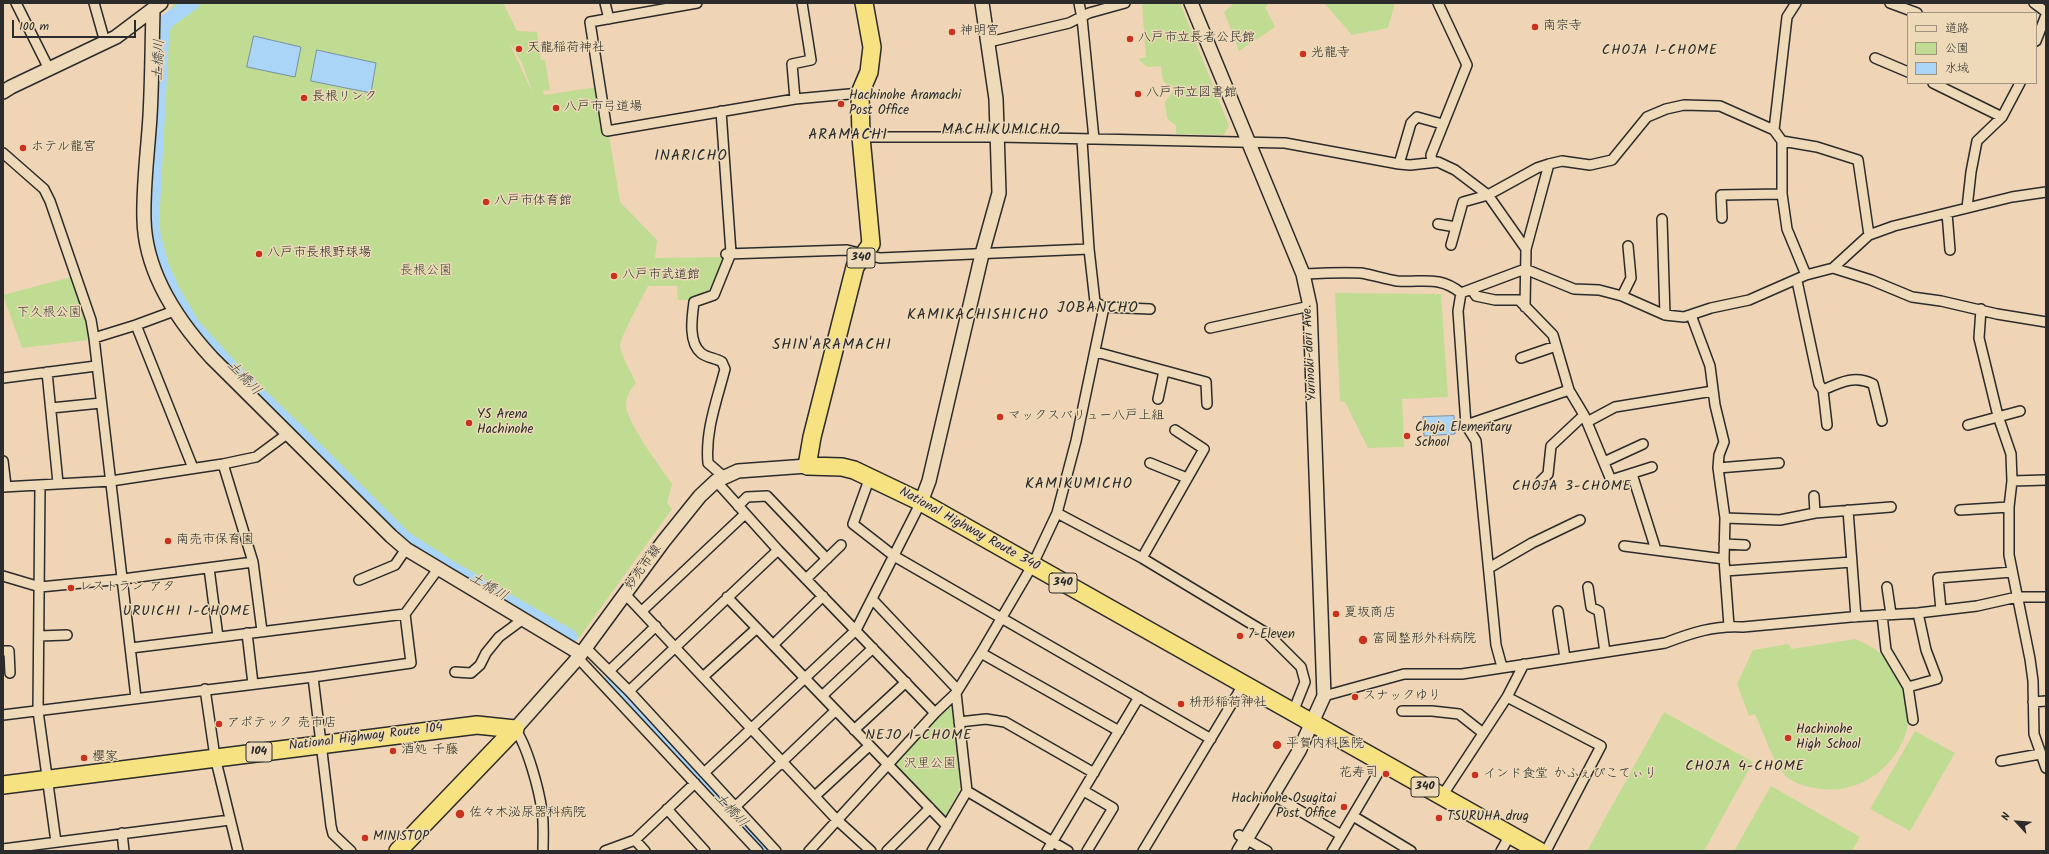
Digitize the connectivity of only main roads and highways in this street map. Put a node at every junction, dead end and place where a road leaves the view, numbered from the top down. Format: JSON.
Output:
{"nodes":[{"id":1,"x":864,"y":3,"type":"edge"},
{"id":2,"x":3,"y":785,"type":"edge"},
{"id":3,"x":398,"y":851,"type":"edge"},
{"id":4,"x":1539,"y":851,"type":"edge"}],
"edges":[{"from":1,"to":4,"type":"highway","name":"National Highway Route 340","number":"340"},
{"from":2,"to":3,"type":"highway","name":"National Highway Route 104","number":"104"}]}
